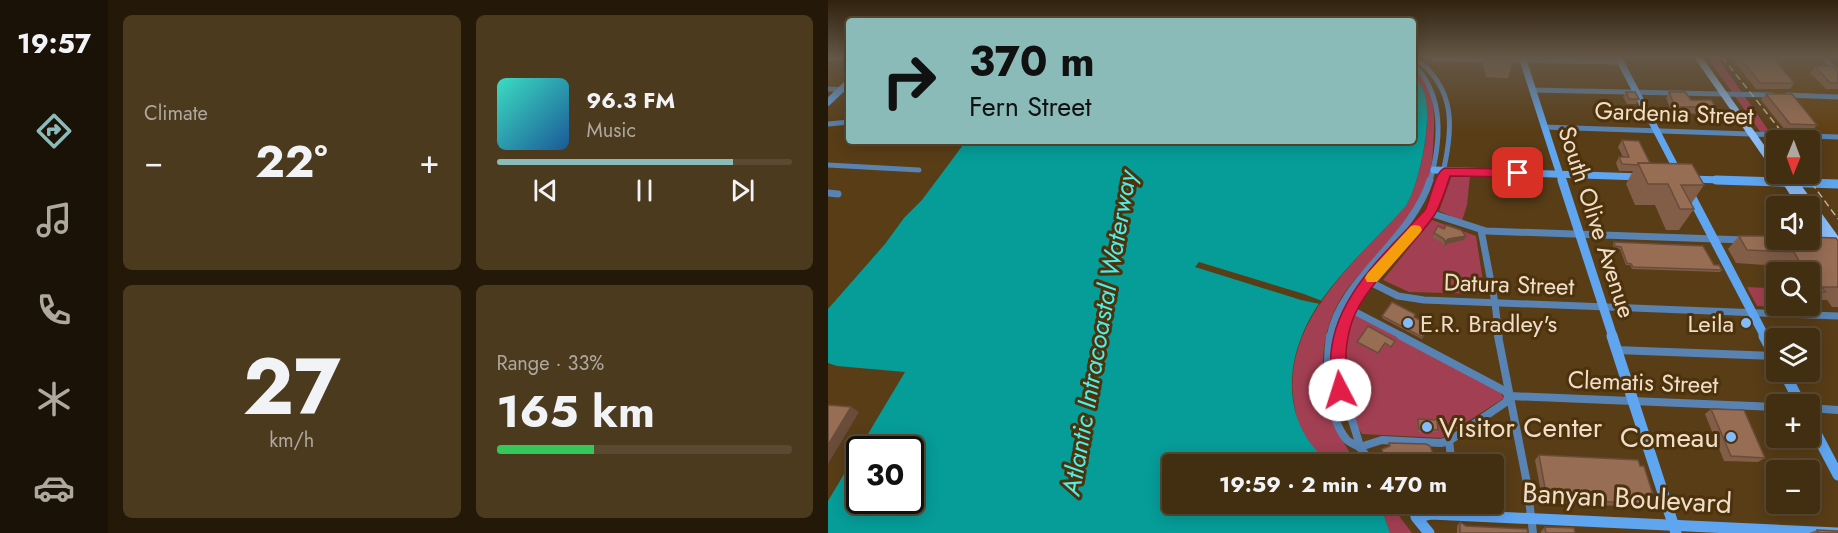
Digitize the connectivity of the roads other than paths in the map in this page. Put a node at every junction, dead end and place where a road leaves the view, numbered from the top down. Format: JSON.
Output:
{"nodes":[{"id":1,"x":1429,"y":82,"type":"edge"},
{"id":2,"x":1439,"y":82,"type":"edge"},
{"id":3,"x":1529,"y":82,"type":"edge"},
{"id":4,"x":1631,"y":82,"type":"edge"},
{"id":5,"x":1718,"y":82,"type":"edge"},
{"id":6,"x":1721,"y":82,"type":"edge"},
{"id":7,"x":828,"y":89,"type":"edge"},
{"id":8,"x":845,"y":90,"type":"edge"},
{"id":9,"x":1532,"y":90,"type":"junction"},
{"id":10,"x":1636,"y":92,"type":"junction"},
{"id":11,"x":1728,"y":94,"type":"junction"},
{"id":12,"x":1838,"y":97,"type":"edge"},
{"id":13,"x":828,"y":102,"type":"edge"},
{"id":14,"x":846,"y":122,"type":"edge"},
{"id":15,"x":828,"y":124,"type":"edge"},
{"id":16,"x":1544,"y":127,"type":"junction"},
{"id":17,"x":1656,"y":130,"type":"junction"},
{"id":18,"x":1755,"y":134,"type":"junction"},
{"id":19,"x":1838,"y":137,"type":"edge"},
{"id":20,"x":1766,"y":147,"type":"edge"},
{"id":21,"x":1766,"y":152,"type":"edge"},
{"id":22,"x":828,"y":165,"type":"edge"},
{"id":23,"x":919,"y":170,"type":"dead end"},
{"id":24,"x":1434,"y":170,"type":"junction"},
{"id":25,"x":1445,"y":171,"type":"junction"},
{"id":26,"x":1560,"y":174,"type":"junction"},
{"id":27,"x":1655,"y":178,"type":"edge"},
{"id":28,"x":1666,"y":178,"type":"edge"},
{"id":29,"x":1766,"y":178,"type":"edge"},
{"id":30,"x":1682,"y":179,"type":"junction"},
{"id":31,"x":1820,"y":182,"type":"edge"},
{"id":32,"x":1791,"y":184,"type":"edge"},
{"id":33,"x":1838,"y":184,"type":"edge"},
{"id":34,"x":828,"y":194,"type":"edge"},
{"id":35,"x":838,"y":194,"type":"dead end"},
{"id":36,"x":1419,"y":208,"type":"junction"},
{"id":37,"x":1429,"y":213,"type":"junction"},
{"id":38,"x":1481,"y":230,"type":"junction"},
{"id":39,"x":1820,"y":230,"type":"edge"},
{"id":40,"x":1579,"y":234,"type":"junction"},
{"id":41,"x":1713,"y":239,"type":"junction"},
{"id":42,"x":1751,"y":240,"type":"edge"},
{"id":43,"x":1831,"y":243,"type":"edge"},
{"id":44,"x":1838,"y":258,"type":"edge"},
{"id":45,"x":1365,"y":280,"type":"junction"},
{"id":46,"x":1495,"y":303,"type":"junction"},
{"id":47,"x":1602,"y":307,"type":"junction"},
{"id":48,"x":1350,"y":309,"type":"junction"},
{"id":49,"x":1752,"y":313,"type":"junction"},
{"id":50,"x":1838,"y":316,"type":"edge"},
{"id":51,"x":1766,"y":339,"type":"edge"},
{"id":52,"x":1616,"y":350,"type":"junction"},
{"id":53,"x":1766,"y":357,"type":"edge"},
{"id":54,"x":1509,"y":396,"type":"junction"},
{"id":55,"x":1632,"y":400,"type":"junction"},
{"id":56,"x":1766,"y":407,"type":"edge"},
{"id":57,"x":1820,"y":409,"type":"edge"},
{"id":58,"x":1838,"y":410,"type":"edge"},
{"id":59,"x":1449,"y":441,"type":"junction"},
{"id":60,"x":1820,"y":441,"type":"edge"},
{"id":61,"x":1360,"y":447,"type":"junction"},
{"id":62,"x":1365,"y":454,"type":"edge"},
{"id":63,"x":1451,"y":454,"type":"edge"},
{"id":64,"x":1838,"y":475,"type":"edge"},
{"id":65,"x":1413,"y":514,"type":"edge"},
{"id":66,"x":1431,"y":514,"type":"edge"},
{"id":67,"x":1502,"y":514,"type":"edge"},
{"id":68,"x":1416,"y":517,"type":"junction"},
{"id":69,"x":1530,"y":517,"type":"junction"},
{"id":70,"x":1674,"y":528,"type":"edge"},
{"id":71,"x":1429,"y":533,"type":"edge"},
{"id":72,"x":1533,"y":533,"type":"edge"},
{"id":73,"x":1837,"y":533,"type":"edge"}],
"edges":[{"from":1,"to":24,"type":"street"},
{"from":2,"to":25,"type":"street"},
{"from":3,"to":9,"type":"street","name":"South Olive Avenue"},
{"from":4,"to":10,"type":"street"},
{"from":5,"to":11,"type":"main road"},
{"from":6,"to":11,"type":"main road"},
{"from":7,"to":8,"type":"street"},
{"from":8,"to":13,"type":"street"},
{"from":9,"to":10,"type":"street"},
{"from":9,"to":16,"type":"street","name":"South Olive Avenue"},
{"from":10,"to":11,"type":"street"},
{"from":10,"to":17,"type":"street"},
{"from":11,"to":12,"type":"street"},
{"from":11,"to":18,"type":"main road"},
{"from":14,"to":15,"type":"street"},
{"from":16,"to":17,"type":"street","name":"Gardenia Street"},
{"from":16,"to":26,"type":"street","name":"South Olive Avenue"},
{"from":17,"to":18,"type":"street","name":"Gardenia Street"},
{"from":17,"to":30,"type":"street"},
{"from":18,"to":19,"type":"street","name":"Gardenia Street"},
{"from":18,"to":20,"type":"main road"},
{"from":18,"to":21,"type":"main road"},
{"from":22,"to":23,"type":"street"},
{"from":24,"to":25,"type":"street"},
{"from":24,"to":36,"type":"street"},
{"from":25,"to":26,"type":"street"},
{"from":25,"to":37,"type":"street"},
{"from":26,"to":27,"type":"street"},
{"from":26,"to":40,"type":"street","name":"South Olive Avenue"},
{"from":28,"to":30,"type":"street"},
{"from":29,"to":30,"type":"street"},
{"from":30,"to":41,"type":"street"},
{"from":31,"to":33,"type":"street"},
{"from":32,"to":43,"type":"main road"},
{"from":34,"to":35,"type":"street"},
{"from":36,"to":37,"type":"street"},
{"from":36,"to":45,"type":"street"},
{"from":37,"to":38,"type":"street"},
{"from":37,"to":45,"type":"street"},
{"from":38,"to":40,"type":"street"},
{"from":38,"to":46,"type":"street"},
{"from":39,"to":43,"type":"main road"},
{"from":40,"to":41,"type":"street"},
{"from":40,"to":47,"type":"street","name":"South Olive Avenue"},
{"from":41,"to":42,"type":"street"},
{"from":41,"to":49,"type":"street"},
{"from":43,"to":44,"type":"main road"},
{"from":45,"to":46,"type":"street","name":"Datura Street"},
{"from":45,"to":48,"type":"street"},
{"from":45,"to":61,"type":"street"},
{"from":46,"to":47,"type":"street","name":"Datura Street"},
{"from":46,"to":54,"type":"street"},
{"from":47,"to":49,"type":"street","name":"Datura Street"},
{"from":47,"to":52,"type":"street","name":"South Olive Avenue"},
{"from":48,"to":54,"type":"street"},
{"from":48,"to":61,"type":"street"},
{"from":49,"to":50,"type":"street","name":"Datura Street"},
{"from":49,"to":51,"type":"street"},
{"from":52,"to":53,"type":"street"},
{"from":52,"to":55,"type":"street","name":"South Olive Avenue"},
{"from":54,"to":55,"type":"street","name":"Clematis Street"},
{"from":54,"to":59,"type":"street"},
{"from":54,"to":69,"type":"street"},
{"from":55,"to":56,"type":"street","name":"Clematis Street"},
{"from":55,"to":70,"type":"street","name":"South Olive Avenue"},
{"from":57,"to":58,"type":"street"},
{"from":59,"to":61,"type":"street"},
{"from":59,"to":63,"type":"street"},
{"from":60,"to":64,"type":"street"},
{"from":61,"to":62,"type":"street"},
{"from":65,"to":68,"type":"street"},
{"from":66,"to":68,"type":"street","name":"Banyan Boulevard"},
{"from":67,"to":69,"type":"street","name":"Banyan Boulevard"},
{"from":68,"to":71,"type":"street"},
{"from":69,"to":70,"type":"street","name":"Banyan Boulevard"},
{"from":69,"to":72,"type":"street"},
{"from":70,"to":73,"type":"street","name":"Banyan Boulevard"}]}
